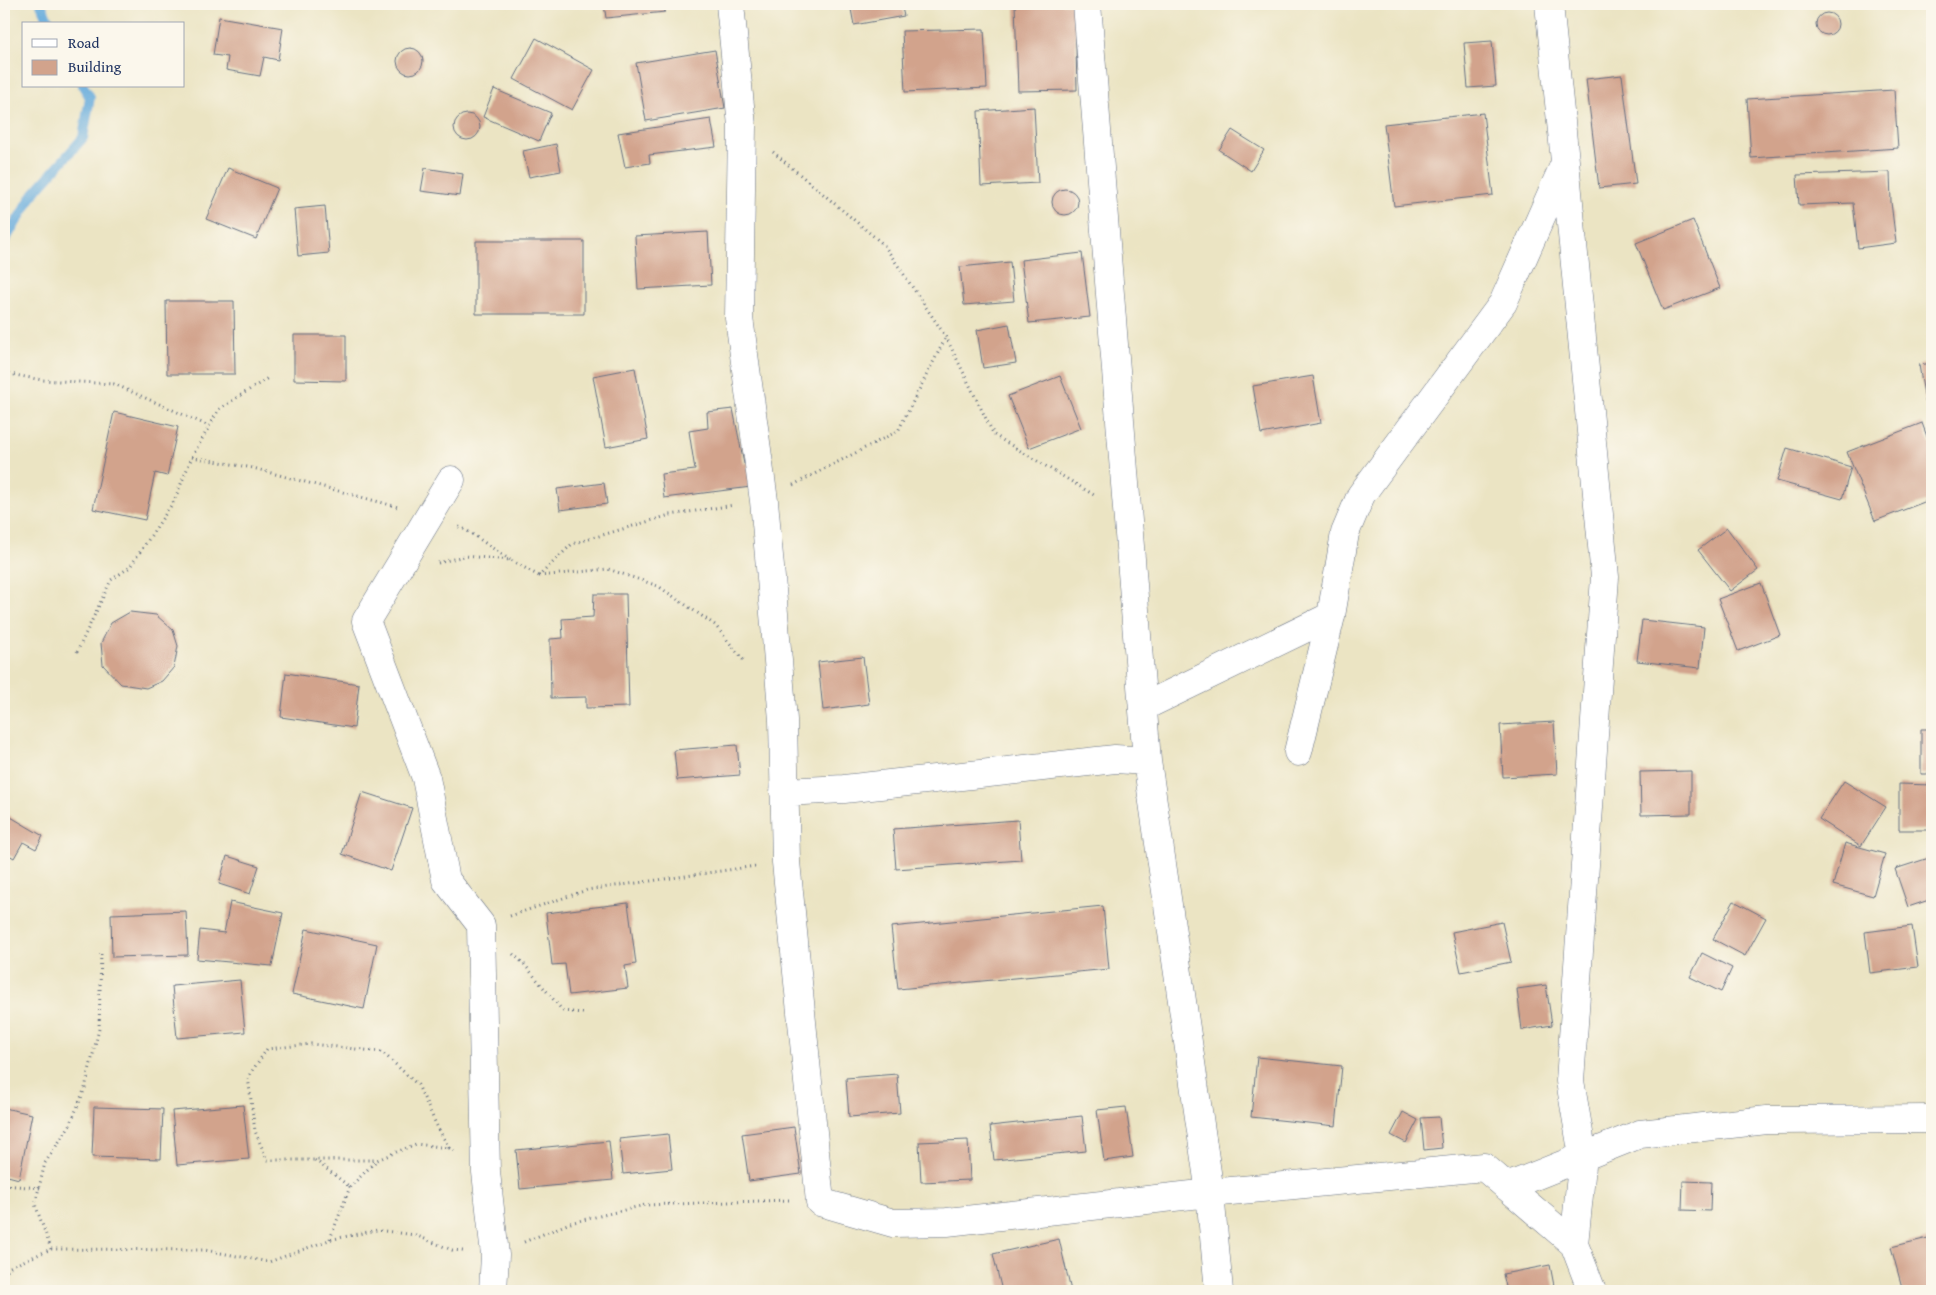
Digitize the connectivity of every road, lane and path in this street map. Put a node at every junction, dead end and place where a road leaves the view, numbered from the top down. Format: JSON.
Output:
{"nodes":[{"id":1,"x":730,"y":4,"type":"edge"},
{"id":2,"x":1087,"y":4,"type":"edge"},
{"id":3,"x":1548,"y":4,"type":"edge"},
{"id":4,"x":742,"y":126,"type":"junction"},
{"id":5,"x":1566,"y":161,"type":"junction"},
{"id":6,"x":946,"y":337,"type":"junction"},
{"id":7,"x":4,"y":373,"type":"edge"},
{"id":8,"x":268,"y":378,"type":"dead end"},
{"id":9,"x":210,"y":426,"type":"junction"},
{"id":10,"x":192,"y":457,"type":"junction"},
{"id":11,"x":451,"y":480,"type":"dead end"},
{"id":12,"x":764,"y":501,"type":"junction"},
{"id":13,"x":1127,"y":514,"type":"junction"},
{"id":14,"x":430,"y":516,"type":"junction"},
{"id":15,"x":511,"y":560,"type":"junction"},
{"id":16,"x":430,"y":565,"type":"dead end"},
{"id":17,"x":539,"y":576,"type":"junction"},
{"id":18,"x":1331,"y":616,"type":"junction"},
{"id":19,"x":77,"y":652,"type":"dead end"},
{"id":20,"x":750,"y":670,"type":"dead end"},
{"id":21,"x":1142,"y":707,"type":"junction"},
{"id":22,"x":1298,"y":752,"type":"dead end"},
{"id":23,"x":1147,"y":761,"type":"junction"},
{"id":24,"x":784,"y":792,"type":"junction"},
{"id":25,"x":786,"y":862,"type":"junction"},
{"id":26,"x":481,"y":925,"type":"junction"},
{"id":27,"x":101,"y":952,"type":"dead end"},
{"id":28,"x":583,"y":1013,"type":"dead end"},
{"id":29,"x":1932,"y":1119,"type":"edge"},
{"id":30,"x":449,"y":1148,"type":"junction"},
{"id":31,"x":1583,"y":1156,"type":"junction"},
{"id":32,"x":314,"y":1160,"type":"junction"},
{"id":33,"x":377,"y":1160,"type":"junction"},
{"id":34,"x":486,"y":1172,"type":"junction"},
{"id":35,"x":4,"y":1186,"type":"edge"},
{"id":36,"x":350,"y":1187,"type":"junction"},
{"id":37,"x":1507,"y":1187,"type":"junction"},
{"id":38,"x":40,"y":1188,"type":"junction"},
{"id":39,"x":1210,"y":1193,"type":"junction"},
{"id":40,"x":820,"y":1202,"type":"junction"},
{"id":41,"x":330,"y":1240,"type":"junction"},
{"id":42,"x":1574,"y":1244,"type":"junction"},
{"id":43,"x":51,"y":1248,"type":"junction"},
{"id":44,"x":495,"y":1255,"type":"junction"},
{"id":45,"x":10,"y":1267,"type":"junction"},
{"id":46,"x":4,"y":1268,"type":"edge"},
{"id":47,"x":4,"y":1275,"type":"edge"},
{"id":48,"x":493,"y":1291,"type":"edge"},
{"id":49,"x":1220,"y":1291,"type":"edge"},
{"id":50,"x":1592,"y":1291,"type":"edge"}],
"edges":[{"from":1,"to":4,"type":"street"},
{"from":2,"to":13,"type":"street"},
{"from":3,"to":5,"type":"street"},
{"from":4,"to":6,"type":"path"},
{"from":4,"to":12,"type":"street"},
{"from":5,"to":18,"type":"street"},
{"from":5,"to":31,"type":"street"},
{"from":6,"to":12,"type":"path"},
{"from":6,"to":13,"type":"path"},
{"from":7,"to":9,"type":"path"},
{"from":8,"to":9,"type":"path"},
{"from":9,"to":10,"type":"path"},
{"from":10,"to":14,"type":"path"},
{"from":10,"to":19,"type":"path"},
{"from":11,"to":14,"type":"street"},
{"from":12,"to":17,"type":"path"},
{"from":12,"to":24,"type":"street"},
{"from":13,"to":21,"type":"street"},
{"from":14,"to":15,"type":"path"},
{"from":14,"to":26,"type":"street"},
{"from":15,"to":16,"type":"path"},
{"from":15,"to":17,"type":"path"},
{"from":17,"to":20,"type":"path"},
{"from":18,"to":21,"type":"street"},
{"from":18,"to":22,"type":"street"},
{"from":21,"to":23,"type":"street"},
{"from":23,"to":24,"type":"street"},
{"from":23,"to":39,"type":"street"},
{"from":24,"to":25,"type":"street"},
{"from":25,"to":26,"type":"path"},
{"from":25,"to":40,"type":"street"},
{"from":26,"to":28,"type":"path"},
{"from":26,"to":34,"type":"street"},
{"from":27,"to":38,"type":"path"},
{"from":29,"to":31,"type":"street"},
{"from":30,"to":32,"type":"path"},
{"from":30,"to":33,"type":"path"},
{"from":30,"to":34,"type":"path"},
{"from":31,"to":37,"type":"street"},
{"from":31,"to":42,"type":"street"},
{"from":32,"to":33,"type":"path"},
{"from":32,"to":36,"type":"path"},
{"from":33,"to":36,"type":"path"},
{"from":34,"to":44,"type":"street"},
{"from":35,"to":38,"type":"path"},
{"from":36,"to":41,"type":"path"},
{"from":37,"to":39,"type":"street"},
{"from":37,"to":42,"type":"street"},
{"from":38,"to":43,"type":"path"},
{"from":39,"to":40,"type":"street"},
{"from":39,"to":49,"type":"street"},
{"from":40,"to":44,"type":"path"},
{"from":41,"to":43,"type":"path"},
{"from":41,"to":44,"type":"path"},
{"from":42,"to":50,"type":"street"},
{"from":43,"to":45,"type":"path"},
{"from":44,"to":48,"type":"street"},
{"from":45,"to":46,"type":"path"},
{"from":45,"to":47,"type":"path"}]}
